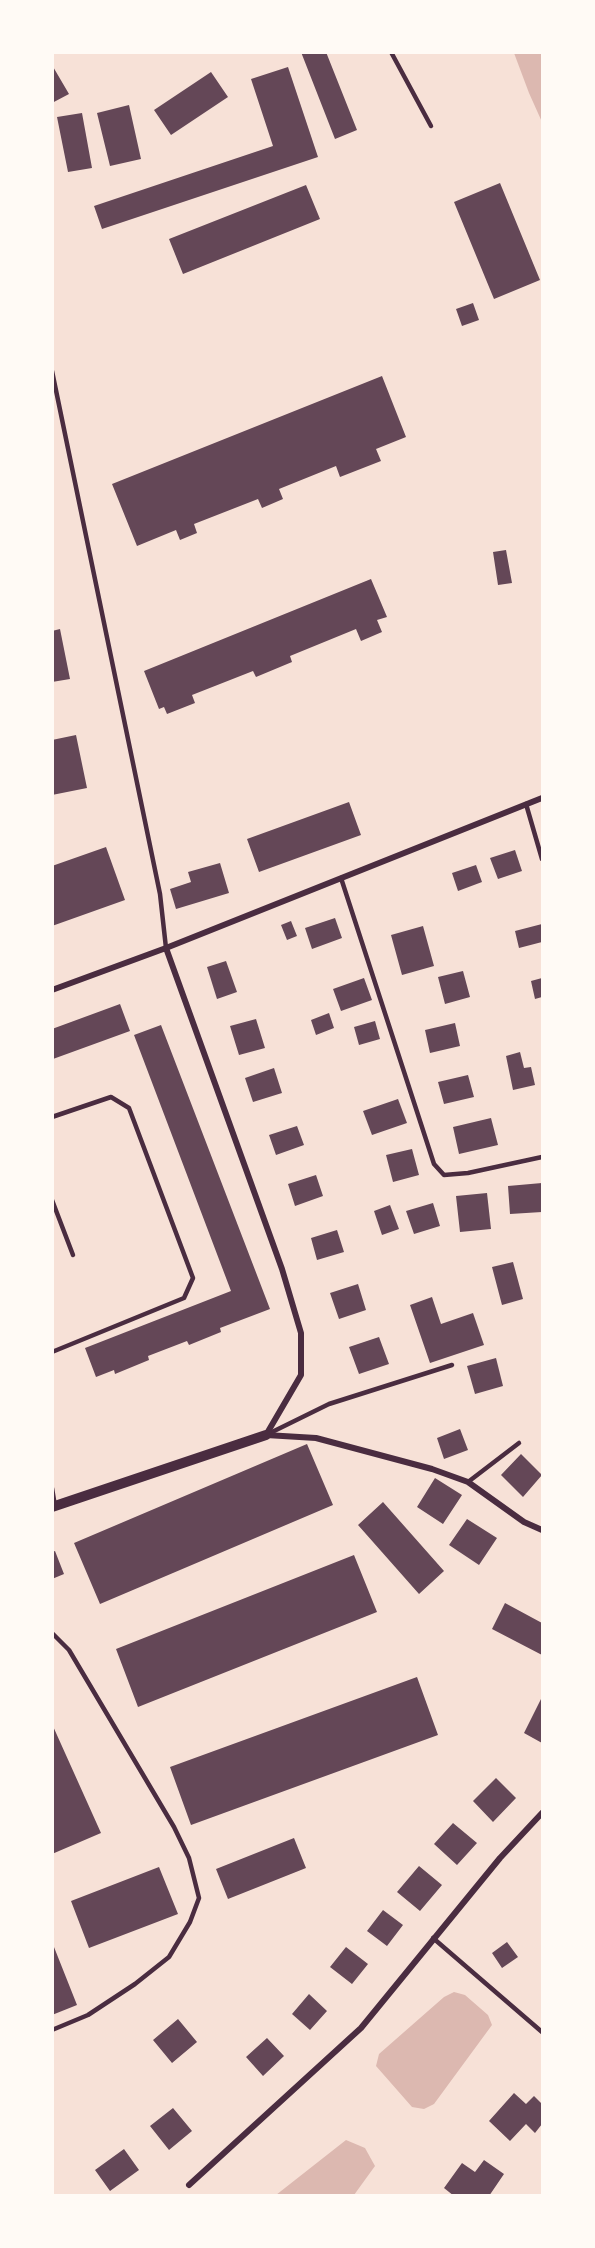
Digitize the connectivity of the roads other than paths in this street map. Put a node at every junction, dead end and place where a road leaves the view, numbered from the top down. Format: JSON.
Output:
{"nodes":[{"id":1,"x":391,"y":52,"type":"edge"},
{"id":2,"x":431,"y":126,"type":"dead end"},
{"id":3,"x":52,"y":372,"type":"edge"},
{"id":4,"x":543,"y":798,"type":"edge"},
{"id":5,"x":526,"y":804,"type":"junction"},
{"id":6,"x":543,"y":859,"type":"edge"},
{"id":7,"x":341,"y":878,"type":"junction"},
{"id":8,"x":166,"y":948,"type":"junction"},
{"id":9,"x":52,"y":990,"type":"edge"},
{"id":10,"x":52,"y":1117,"type":"edge"},
{"id":11,"x":543,"y":1157,"type":"edge"},
{"id":12,"x":52,"y":1200,"type":"edge"},
{"id":13,"x":73,"y":1255,"type":"dead end"},
{"id":14,"x":52,"y":1352,"type":"edge"},
{"id":15,"x":452,"y":1365,"type":"dead end"},
{"id":16,"x":266,"y":1435,"type":"junction"},
{"id":17,"x":519,"y":1443,"type":"dead end"},
{"id":18,"x":468,"y":1482,"type":"junction"},
{"id":19,"x":52,"y":1488,"type":"edge"},
{"id":20,"x":54,"y":1507,"type":"edge"},
{"id":21,"x":543,"y":1530,"type":"edge"},
{"id":22,"x":52,"y":1633,"type":"edge"},
{"id":23,"x":543,"y":1813,"type":"edge"},
{"id":24,"x":433,"y":1938,"type":"junction"},
{"id":25,"x":52,"y":2030,"type":"edge"},
{"id":26,"x":543,"y":2032,"type":"edge"},
{"id":27,"x":189,"y":2185,"type":"dead end"}],
"edges":[{"from":1,"to":2,"type":"lane"},
{"from":3,"to":8,"type":"lane"},
{"from":4,"to":5,"type":"street"},
{"from":5,"to":6,"type":"lane"},
{"from":5,"to":7,"type":"street"},
{"from":7,"to":8,"type":"street"},
{"from":7,"to":11,"type":"lane"},
{"from":8,"to":9,"type":"street"},
{"from":8,"to":16,"type":"street"},
{"from":10,"to":14,"type":"lane"},
{"from":12,"to":13,"type":"lane"},
{"from":15,"to":16,"type":"lane"},
{"from":16,"to":18,"type":"street"},
{"from":16,"to":20,"type":"street"},
{"from":17,"to":18,"type":"lane"},
{"from":18,"to":21,"type":"street"},
{"from":19,"to":20,"type":"lane"},
{"from":22,"to":25,"type":"lane"},
{"from":23,"to":24,"type":"street"},
{"from":24,"to":26,"type":"lane"},
{"from":24,"to":27,"type":"street"}]}
